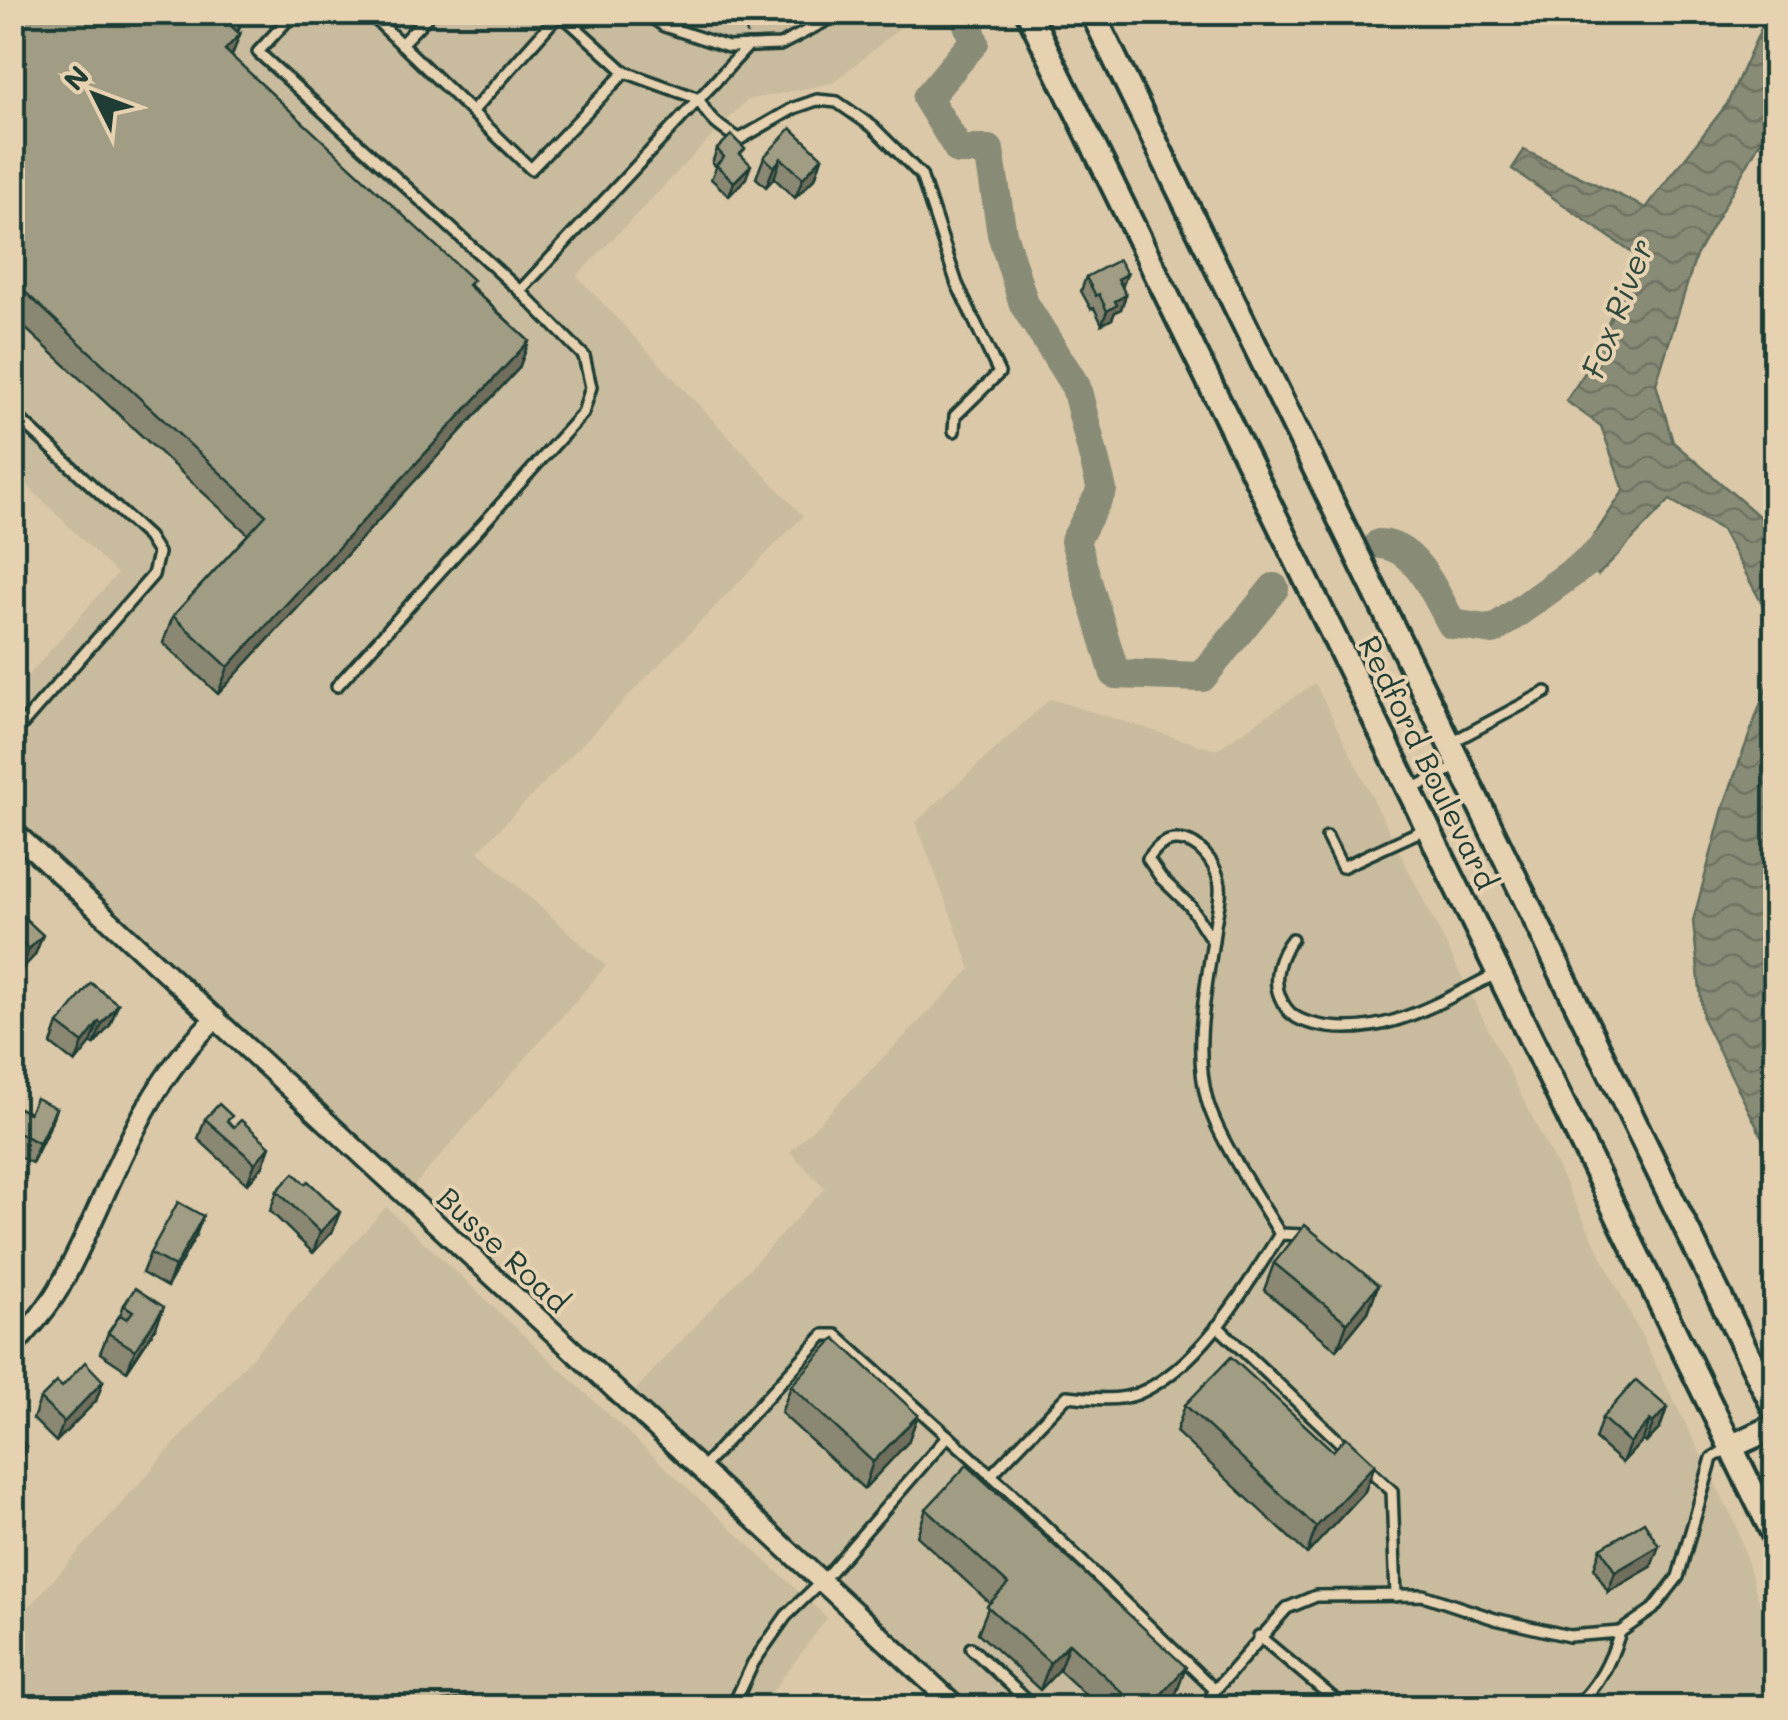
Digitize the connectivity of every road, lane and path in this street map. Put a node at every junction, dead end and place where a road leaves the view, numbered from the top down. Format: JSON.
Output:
{"nodes":[{"id":1,"x":295,"y":12,"type":"edge"},
{"id":2,"x":368,"y":12,"type":"edge"},
{"id":3,"x":432,"y":12,"type":"edge"},
{"id":4,"x":644,"y":12,"type":"edge"},
{"id":5,"x":744,"y":12,"type":"edge"},
{"id":6,"x":843,"y":12,"type":"edge"},
{"id":7,"x":1028,"y":12,"type":"edge"},
{"id":8,"x":1092,"y":12,"type":"edge"},
{"id":9,"x":560,"y":13,"type":"edge"},
{"id":10,"x":401,"y":44,"type":"junction"},
{"id":11,"x":748,"y":46,"type":"junction"},
{"id":12,"x":626,"y":72,"type":"junction"},
{"id":13,"x":699,"y":99,"type":"junction"},
{"id":14,"x":472,"y":112,"type":"junction"},
{"id":15,"x":520,"y":291,"type":"junction"},
{"id":16,"x":12,"y":412,"type":"edge"},
{"id":17,"x":954,"y":431,"type":"dead end"},
{"id":18,"x":337,"y":686,"type":"dead end"},
{"id":19,"x":1546,"y":692,"type":"dead end"},
{"id":20,"x":12,"y":736,"type":"edge"},
{"id":21,"x":1449,"y":743,"type":"junction"},
{"id":22,"x":1460,"y":765,"type":"junction"},
{"id":23,"x":1410,"y":790,"type":"junction"},
{"id":24,"x":1428,"y":828,"type":"junction"},
{"id":25,"x":12,"y":830,"type":"edge"},
{"id":26,"x":1327,"y":837,"type":"dead end"},
{"id":27,"x":1292,"y":940,"type":"dead end"},
{"id":28,"x":1213,"y":942,"type":"junction"},
{"id":29,"x":1498,"y":972,"type":"junction"},
{"id":30,"x":216,"y":1018,"type":"junction"},
{"id":31,"x":1280,"y":1234,"type":"junction"},
{"id":32,"x":1323,"y":1246,"type":"edge"},
{"id":33,"x":1217,"y":1326,"type":"junction"},
{"id":34,"x":12,"y":1348,"type":"edge"},
{"id":35,"x":1776,"y":1412,"type":"edge"},
{"id":36,"x":1776,"y":1426,"type":"edge"},
{"id":37,"x":948,"y":1436,"type":"junction"},
{"id":38,"x":1732,"y":1446,"type":"junction"},
{"id":39,"x":701,"y":1469,"type":"junction"},
{"id":40,"x":991,"y":1475,"type":"junction"},
{"id":41,"x":1776,"y":1539,"type":"edge"},
{"id":42,"x":822,"y":1581,"type":"junction"},
{"id":43,"x":1396,"y":1596,"type":"junction"},
{"id":44,"x":1620,"y":1632,"type":"junction"},
{"id":45,"x":1259,"y":1636,"type":"junction"},
{"id":46,"x":971,"y":1648,"type":"dead end"},
{"id":47,"x":1216,"y":1690,"type":"junction"},
{"id":48,"x":444,"y":1708,"type":"edge"},
{"id":49,"x":502,"y":1708,"type":"edge"},
{"id":50,"x":732,"y":1708,"type":"edge"},
{"id":51,"x":958,"y":1708,"type":"edge"},
{"id":52,"x":1035,"y":1708,"type":"edge"},
{"id":53,"x":1204,"y":1708,"type":"edge"},
{"id":54,"x":1346,"y":1708,"type":"edge"},
{"id":55,"x":1575,"y":1708,"type":"edge"}],
"edges":[{"from":1,"to":15,"type":"lane"},
{"from":2,"to":10,"type":"lane"},
{"from":3,"to":10,"type":"lane"},
{"from":4,"to":11,"type":"lane"},
{"from":5,"to":11,"type":"path"},
{"from":6,"to":11,"type":"lane"},
{"from":7,"to":23,"type":"main road","name":"Redford Boulevard"},
{"from":8,"to":21,"type":"main road","name":"Redford Boulevard"},
{"from":9,"to":12,"type":"lane"},
{"from":9,"to":14,"type":"lane"},
{"from":10,"to":14,"type":"lane"},
{"from":11,"to":13,"type":"lane"},
{"from":12,"to":13,"type":"lane"},
{"from":12,"to":14,"type":"lane"},
{"from":13,"to":15,"type":"lane"},
{"from":13,"to":17,"type":"lane"},
{"from":15,"to":18,"type":"lane"},
{"from":16,"to":20,"type":"lane"},
{"from":19,"to":21,"type":"lane"},
{"from":21,"to":22,"type":"main road","name":"Redford Boulevard"},
{"from":22,"to":23,"type":"lane"},
{"from":22,"to":35,"type":"main road","name":"Redford Boulevard"},
{"from":23,"to":24,"type":"main road","name":"Redford Boulevard"},
{"from":24,"to":26,"type":"lane"},
{"from":24,"to":29,"type":"main road","name":"Redford Boulevard"},
{"from":25,"to":30,"type":"street","name":"Busse Road"},
{"from":27,"to":29,"type":"lane"},
{"from":28,"to":28,"type":"lane"},
{"from":28,"to":31,"type":"lane"},
{"from":29,"to":38,"type":"main road","name":"Redford Boulevard"},
{"from":30,"to":34,"type":"street"},
{"from":30,"to":39,"type":"street","name":"Busse Road"},
{"from":31,"to":32,"type":"lane"},
{"from":31,"to":33,"type":"lane"},
{"from":33,"to":40,"type":"lane"},
{"from":33,"to":43,"type":"lane"},
{"from":36,"to":38,"type":"main road"},
{"from":37,"to":39,"type":"lane"},
{"from":37,"to":40,"type":"lane"},
{"from":37,"to":42,"type":"lane"},
{"from":38,"to":41,"type":"main road","name":"Redford Boulevard"},
{"from":38,"to":44,"type":"lane"},
{"from":39,"to":42,"type":"street","name":"Busse Road"},
{"from":40,"to":47,"type":"lane"},
{"from":42,"to":50,"type":"lane"},
{"from":42,"to":51,"type":"street","name":"Busse Road"},
{"from":43,"to":44,"type":"lane"},
{"from":43,"to":45,"type":"lane"},
{"from":44,"to":55,"type":"lane"},
{"from":45,"to":47,"type":"lane"},
{"from":45,"to":54,"type":"lane"},
{"from":46,"to":52,"type":"lane"},
{"from":47,"to":53,"type":"lane"},
{"from":48,"to":49,"type":"lane"}]}
